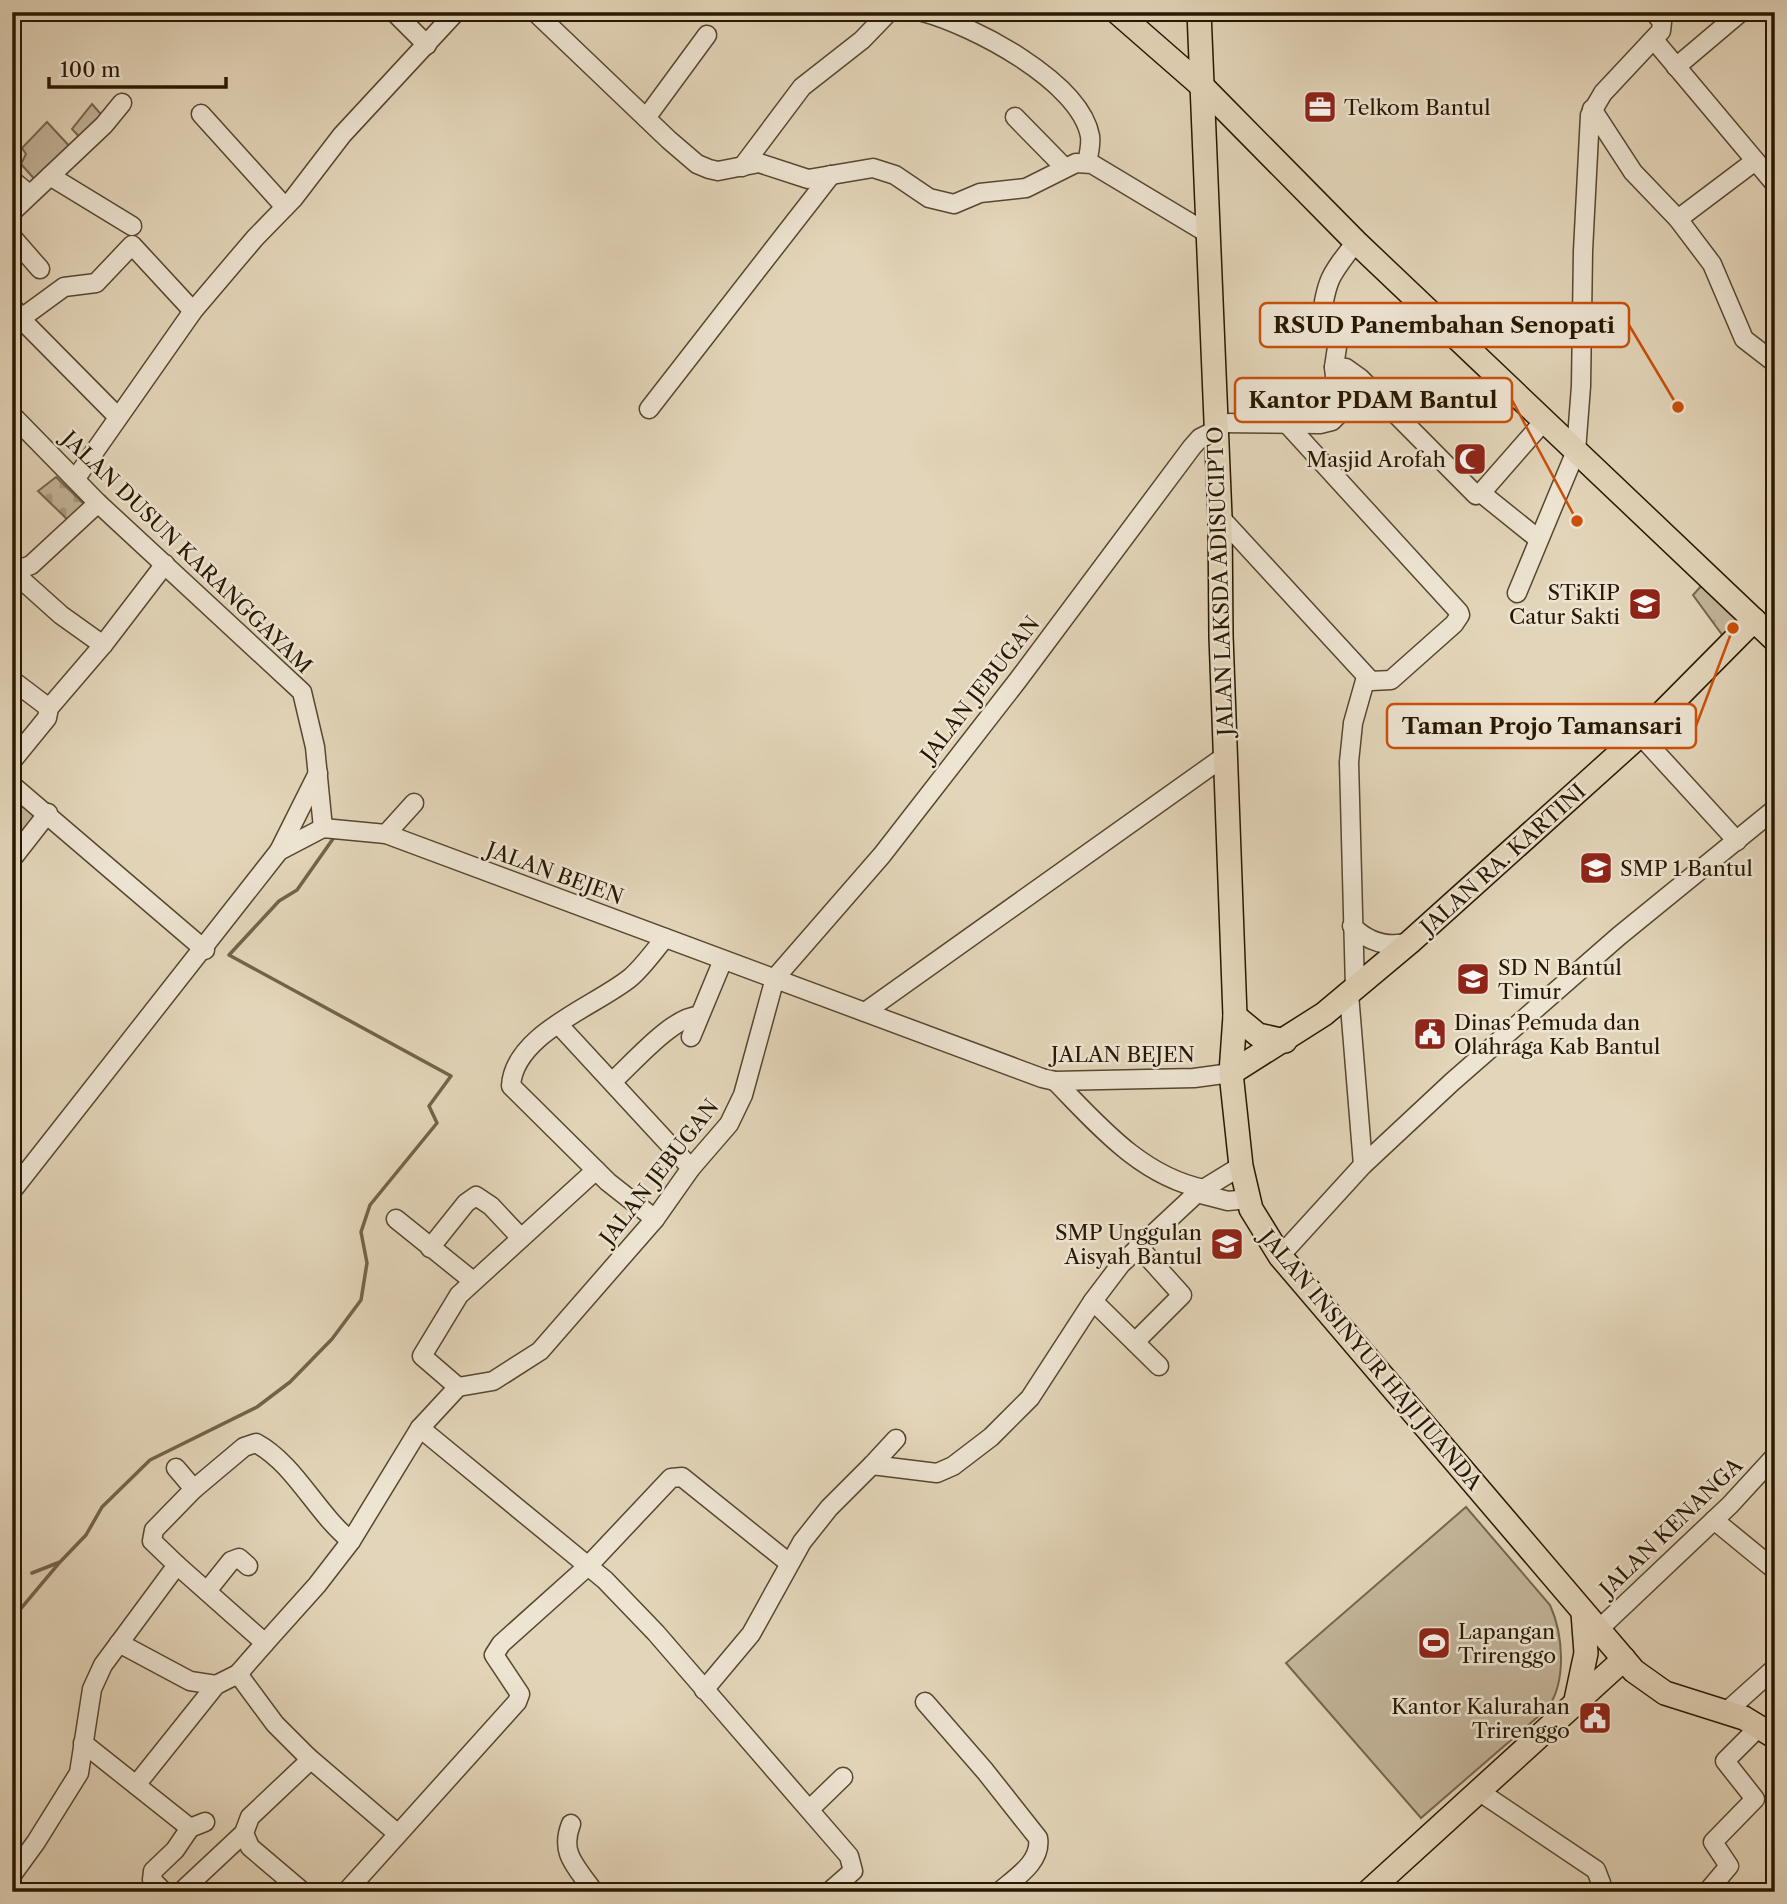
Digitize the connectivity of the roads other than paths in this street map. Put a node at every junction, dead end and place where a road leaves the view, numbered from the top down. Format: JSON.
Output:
{"nodes":[{"id":1,"x":394,"y":12,"type":"edge"},
{"id":2,"x":456,"y":12,"type":"edge"},
{"id":3,"x":535,"y":12,"type":"edge"},
{"id":4,"x":889,"y":12,"type":"edge"},
{"id":5,"x":922,"y":12,"type":"edge"},
{"id":6,"x":1117,"y":12,"type":"edge"},
{"id":7,"x":1654,"y":12,"type":"edge"},
{"id":8,"x":1741,"y":12,"type":"edge"},
{"id":9,"x":1200,"y":20,"type":"edge"},
{"id":10,"x":707,"y":35,"type":"dead end"},
{"id":11,"x":1654,"y":40,"type":"junction"},
{"id":12,"x":1155,"y":44,"type":"junction"},
{"id":13,"x":427,"y":45,"type":"junction"},
{"id":14,"x":1675,"y":67,"type":"junction"},
{"id":15,"x":1204,"y":88,"type":"junction"},
{"id":16,"x":122,"y":103,"type":"dead end"},
{"id":17,"x":1592,"y":109,"type":"junction"},
{"id":18,"x":201,"y":114,"type":"dead end"},
{"id":19,"x":1016,"y":117,"type":"dead end"},
{"id":20,"x":646,"y":118,"type":"junction"},
{"id":21,"x":1251,"y":136,"type":"junction"},
{"id":22,"x":1206,"y":156,"type":"junction"},
{"id":23,"x":1755,"y":161,"type":"junction"},
{"id":24,"x":1087,"y":162,"type":"junction"},
{"id":25,"x":742,"y":167,"type":"junction"},
{"id":26,"x":1064,"y":167,"type":"junction"},
{"id":27,"x":831,"y":175,"type":"junction"},
{"id":28,"x":50,"y":176,"type":"junction"},
{"id":29,"x":12,"y":180,"type":"edge"},
{"id":30,"x":1775,"y":184,"type":"edge"},
{"id":31,"x":29,"y":194,"type":"junction"},
{"id":32,"x":285,"y":207,"type":"junction"},
{"id":33,"x":12,"y":212,"type":"edge"},
{"id":34,"x":1678,"y":219,"type":"junction"},
{"id":35,"x":132,"y":226,"type":"dead end"},
{"id":36,"x":1207,"y":233,"type":"junction"},
{"id":37,"x":12,"y":236,"type":"edge"},
{"id":38,"x":1356,"y":243,"type":"junction"},
{"id":39,"x":40,"y":269,"type":"dead end"},
{"id":40,"x":194,"y":311,"type":"junction"},
{"id":41,"x":15,"y":317,"type":"edge"},
{"id":42,"x":1329,"y":332,"type":"junction"},
{"id":43,"x":1279,"y":334,"type":"dead end"},
{"id":44,"x":1775,"y":363,"type":"edge"},
{"id":45,"x":1334,"y":367,"type":"junction"},
{"id":46,"x":649,"y":409,"type":"dead end"},
{"id":47,"x":12,"y":415,"type":"edge"},
{"id":48,"x":118,"y":417,"type":"junction"},
{"id":49,"x":1544,"y":421,"type":"junction"},
{"id":50,"x":1289,"y":425,"type":"junction"},
{"id":51,"x":1216,"y":426,"type":"junction"},
{"id":52,"x":1576,"y":451,"type":"junction"},
{"id":53,"x":76,"y":478,"type":"junction"},
{"id":54,"x":1481,"y":493,"type":"junction"},
{"id":55,"x":98,"y":503,"type":"junction"},
{"id":56,"x":1220,"y":517,"type":"junction"},
{"id":57,"x":1537,"y":538,"type":"junction"},
{"id":58,"x":165,"y":564,"type":"junction"},
{"id":59,"x":13,"y":572,"type":"edge"},
{"id":60,"x":1517,"y":593,"type":"dead end"},
{"id":61,"x":1754,"y":620,"type":"junction"},
{"id":62,"x":1775,"y":640,"type":"edge"},
{"id":63,"x":103,"y":645,"type":"junction"},
{"id":64,"x":1366,"y":677,"type":"junction"},
{"id":65,"x":12,"y":680,"type":"edge"},
{"id":66,"x":49,"y":708,"type":"junction"},
{"id":67,"x":1640,"y":735,"type":"junction"},
{"id":68,"x":1225,"y":755,"type":"junction"},
{"id":69,"x":12,"y":761,"type":"edge"},
{"id":70,"x":318,"y":773,"type":"junction"},
{"id":71,"x":12,"y":785,"type":"edge"},
{"id":72,"x":414,"y":803,"type":"dead end"},
{"id":73,"x":1775,"y":810,"type":"edge"},
{"id":74,"x":48,"y":813,"type":"junction"},
{"id":75,"x":323,"y":828,"type":"junction"},
{"id":76,"x":386,"y":834,"type":"junction"},
{"id":77,"x":1737,"y":841,"type":"junction"},
{"id":78,"x":279,"y":851,"type":"junction"},
{"id":79,"x":12,"y":859,"type":"edge"},
{"id":80,"x":1352,"y":926,"type":"junction"},
{"id":81,"x":665,"y":938,"type":"junction"},
{"id":82,"x":1410,"y":942,"type":"junction"},
{"id":83,"x":205,"y":950,"type":"junction"},
{"id":84,"x":723,"y":960,"type":"junction"},
{"id":85,"x":775,"y":978,"type":"junction"},
{"id":86,"x":1352,"y":991,"type":"junction"},
{"id":87,"x":865,"y":1012,"type":"junction"},
{"id":88,"x":699,"y":1016,"type":"junction"},
{"id":89,"x":1235,"y":1016,"type":"junction"},
{"id":90,"x":558,"y":1024,"type":"junction"},
{"id":91,"x":691,"y":1037,"type":"dead end"},
{"id":92,"x":1285,"y":1041,"type":"junction"},
{"id":93,"x":1231,"y":1073,"type":"junction"},
{"id":94,"x":613,"y":1081,"type":"junction"},
{"id":95,"x":1055,"y":1081,"type":"junction"},
{"id":96,"x":1363,"y":1165,"type":"junction"},
{"id":97,"x":1241,"y":1166,"type":"junction"},
{"id":98,"x":691,"y":1168,"type":"junction"},
{"id":99,"x":596,"y":1170,"type":"junction"},
{"id":100,"x":12,"y":1191,"type":"edge"},
{"id":101,"x":1201,"y":1191,"type":"junction"},
{"id":102,"x":1248,"y":1199,"type":"junction"},
{"id":103,"x":396,"y":1219,"type":"dead end"},
{"id":104,"x":655,"y":1219,"type":"junction"},
{"id":105,"x":522,"y":1238,"type":"junction"},
{"id":106,"x":1138,"y":1246,"type":"junction"},
{"id":107,"x":430,"y":1248,"type":"junction"},
{"id":108,"x":1280,"y":1256,"type":"junction"},
{"id":109,"x":472,"y":1281,"type":"junction"},
{"id":110,"x":1093,"y":1301,"type":"junction"},
{"id":111,"x":1135,"y":1342,"type":"junction"},
{"id":112,"x":1159,"y":1366,"type":"dead end"},
{"id":113,"x":458,"y":1387,"type":"junction"},
{"id":114,"x":420,"y":1428,"type":"junction"},
{"id":115,"x":896,"y":1439,"type":"dead end"},
{"id":116,"x":1774,"y":1457,"type":"edge"},
{"id":117,"x":872,"y":1465,"type":"junction"},
{"id":118,"x":176,"y":1468,"type":"dead end"},
{"id":119,"x":194,"y":1489,"type":"junction"},
{"id":120,"x":1714,"y":1520,"type":"junction"},
{"id":121,"x":351,"y":1541,"type":"junction"},
{"id":122,"x":789,"y":1563,"type":"junction"},
{"id":123,"x":248,"y":1566,"type":"dead end"},
{"id":124,"x":588,"y":1566,"type":"junction"},
{"id":125,"x":183,"y":1570,"type":"junction"},
{"id":126,"x":1775,"y":1570,"type":"edge"},
{"id":127,"x":207,"y":1591,"type":"junction"},
{"id":128,"x":1591,"y":1621,"type":"junction"},
{"id":129,"x":119,"y":1643,"type":"junction"},
{"id":130,"x":265,"y":1643,"type":"junction"},
{"id":131,"x":1624,"y":1659,"type":"junction"},
{"id":132,"x":1775,"y":1668,"type":"edge"},
{"id":133,"x":238,"y":1674,"type":"junction"},
{"id":134,"x":216,"y":1685,"type":"junction"},
{"id":135,"x":704,"y":1689,"type":"junction"},
{"id":136,"x":925,"y":1702,"type":"dead end"},
{"id":137,"x":1575,"y":1705,"type":"junction"},
{"id":138,"x":1726,"y":1712,"type":"junction"},
{"id":139,"x":1767,"y":1732,"type":"edge"},
{"id":140,"x":83,"y":1743,"type":"junction"},
{"id":141,"x":308,"y":1757,"type":"junction"},
{"id":142,"x":843,"y":1777,"type":"dead end"},
{"id":143,"x":136,"y":1785,"type":"junction"},
{"id":144,"x":1480,"y":1792,"type":"junction"},
{"id":145,"x":810,"y":1809,"type":"junction"},
{"id":146,"x":571,"y":1824,"type":"dead end"},
{"id":147,"x":244,"y":1833,"type":"junction"},
{"id":148,"x":398,"y":1834,"type":"junction"},
{"id":149,"x":12,"y":1875,"type":"edge"},
{"id":150,"x":1602,"y":1890,"type":"edge"},
{"id":151,"x":164,"y":1892,"type":"edge"},
{"id":152,"x":181,"y":1892,"type":"edge"},
{"id":153,"x":303,"y":1892,"type":"edge"},
{"id":154,"x":346,"y":1892,"type":"edge"},
{"id":155,"x":594,"y":1892,"type":"edge"},
{"id":156,"x":829,"y":1892,"type":"edge"},
{"id":157,"x":999,"y":1892,"type":"edge"},
{"id":158,"x":1368,"y":1892,"type":"edge"},
{"id":159,"x":1707,"y":1892,"type":"edge"}],
"edges":[{"from":1,"to":13,"type":"street"},
{"from":2,"to":13,"type":"street"},
{"from":3,"to":20,"type":"street"},
{"from":4,"to":25,"type":"street"},
{"from":5,"to":24,"type":"street"},
{"from":6,"to":12,"type":"main road"},
{"from":7,"to":11,"type":"street"},
{"from":8,"to":14,"type":"street"},
{"from":9,"to":12,"type":"main road"},
{"from":9,"to":15,"type":"main road","name":"JALAN LAKSDA ADISUCIPTO"},
{"from":10,"to":20,"type":"street"},
{"from":11,"to":14,"type":"street"},
{"from":11,"to":17,"type":"street"},
{"from":12,"to":15,"type":"main road"},
{"from":13,"to":32,"type":"street"},
{"from":14,"to":23,"type":"street"},
{"from":15,"to":21,"type":"main road"},
{"from":15,"to":22,"type":"main road","name":"JALAN LAKSDA ADISUCIPTO"},
{"from":16,"to":28,"type":"street"},
{"from":17,"to":34,"type":"street"},
{"from":17,"to":52,"type":"street"},
{"from":18,"to":32,"type":"street"},
{"from":19,"to":26,"type":"street"},
{"from":20,"to":25,"type":"street"},
{"from":21,"to":22,"type":"main road"},
{"from":21,"to":38,"type":"main road"},
{"from":22,"to":36,"type":"main road","name":"JALAN LAKSDA ADISUCIPTO"},
{"from":23,"to":30,"type":"street"},
{"from":23,"to":34,"type":"street"},
{"from":24,"to":26,"type":"street"},
{"from":24,"to":36,"type":"street"},
{"from":25,"to":27,"type":"street"},
{"from":26,"to":27,"type":"street"},
{"from":27,"to":46,"type":"street"},
{"from":28,"to":31,"type":"street"},
{"from":28,"to":35,"type":"street"},
{"from":29,"to":31,"type":"street"},
{"from":31,"to":33,"type":"street"},
{"from":32,"to":40,"type":"street"},
{"from":34,"to":44,"type":"street"},
{"from":36,"to":51,"type":"main road","name":"JALAN LAKSDA ADISUCIPTO"},
{"from":37,"to":39,"type":"street"},
{"from":38,"to":42,"type":"street"},
{"from":38,"to":49,"type":"main road"},
{"from":40,"to":41,"type":"street"},
{"from":40,"to":48,"type":"street"},
{"from":41,"to":48,"type":"street"},
{"from":42,"to":43,"type":"street"},
{"from":42,"to":45,"type":"street"},
{"from":45,"to":50,"type":"street"},
{"from":45,"to":54,"type":"street"},
{"from":47,"to":53,"type":"street","name":"JALAN DUSUN KARANGGAYAM"},
{"from":48,"to":53,"type":"street"},
{"from":49,"to":52,"type":"main road"},
{"from":49,"to":54,"type":"street"},
{"from":50,"to":51,"type":"street"},
{"from":50,"to":64,"type":"street"},
{"from":51,"to":56,"type":"main road","name":"JALAN LAKSDA ADISUCIPTO"},
{"from":51,"to":85,"type":"street","name":"JALAN JEBUGAN"},
{"from":52,"to":57,"type":"street"},
{"from":52,"to":61,"type":"main road"},
{"from":53,"to":55,"type":"street","name":"JALAN DUSUN KARANGGAYAM"},
{"from":54,"to":57,"type":"street"},
{"from":55,"to":58,"type":"street","name":"JALAN DUSUN KARANGGAYAM"},
{"from":55,"to":59,"type":"street"},
{"from":56,"to":64,"type":"street"},
{"from":56,"to":68,"type":"main road","name":"JALAN LAKSDA ADISUCIPTO"},
{"from":57,"to":60,"type":"street"},
{"from":58,"to":63,"type":"street"},
{"from":58,"to":70,"type":"street","name":"JALAN DUSUN KARANGGAYAM"},
{"from":59,"to":63,"type":"street"},
{"from":61,"to":62,"type":"main road"},
{"from":61,"to":67,"type":"main road","name":"JALAN RA. KARTINI"},
{"from":63,"to":66,"type":"street"},
{"from":64,"to":80,"type":"street"},
{"from":65,"to":66,"type":"street"},
{"from":66,"to":69,"type":"street"},
{"from":67,"to":77,"type":"street"},
{"from":67,"to":82,"type":"main road","name":"JALAN RA. KARTINI"},
{"from":68,"to":87,"type":"street"},
{"from":68,"to":89,"type":"main road","name":"JALAN LAKSDA ADISUCIPTO"},
{"from":70,"to":75,"type":"street","name":"JALAN DUSUN KARANGGAYAM"},
{"from":70,"to":78,"type":"street"},
{"from":71,"to":74,"type":"street"},
{"from":72,"to":76,"type":"street"},
{"from":73,"to":77,"type":"street"},
{"from":74,"to":79,"type":"street"},
{"from":74,"to":83,"type":"street"},
{"from":75,"to":76,"type":"street","name":"JALAN BEJEN"},
{"from":75,"to":78,"type":"street"},
{"from":76,"to":81,"type":"street","name":"JALAN BEJEN"},
{"from":77,"to":96,"type":"street"},
{"from":78,"to":83,"type":"street"},
{"from":80,"to":82,"type":"street"},
{"from":80,"to":86,"type":"street"},
{"from":81,"to":84,"type":"street","name":"JALAN BEJEN"},
{"from":81,"to":90,"type":"street"},
{"from":82,"to":86,"type":"main road","name":"JALAN RA. KARTINI"},
{"from":83,"to":100,"type":"street"},
{"from":84,"to":85,"type":"street","name":"JALAN BEJEN"},
{"from":84,"to":88,"type":"street"},
{"from":85,"to":87,"type":"street","name":"JALAN BEJEN"},
{"from":85,"to":98,"type":"street","name":"JALAN JEBUGAN"},
{"from":86,"to":92,"type":"main road","name":"JALAN RA. KARTINI"},
{"from":86,"to":96,"type":"street"},
{"from":87,"to":95,"type":"street","name":"JALAN BEJEN"},
{"from":88,"to":91,"type":"street"},
{"from":88,"to":94,"type":"street"},
{"from":89,"to":92,"type":"main road"},
{"from":89,"to":93,"type":"main road","name":"JALAN LAKSDA ADISUCIPTO"},
{"from":90,"to":94,"type":"street"},
{"from":90,"to":99,"type":"street"},
{"from":92,"to":93,"type":"main road","name":"JALAN RA. KARTINI"},
{"from":93,"to":95,"type":"street","name":"JALAN BEJEN"},
{"from":93,"to":97,"type":"main road","name":"JALAN INSINYUR HAJI JUANDA"},
{"from":94,"to":98,"type":"street"},
{"from":95,"to":101,"type":"street"},
{"from":96,"to":108,"type":"street"},
{"from":97,"to":101,"type":"street"},
{"from":97,"to":102,"type":"main road","name":"JALAN INSINYUR HAJI JUANDA"},
{"from":98,"to":104,"type":"street","name":"JALAN JEBUGAN"},
{"from":99,"to":104,"type":"street"},
{"from":99,"to":105,"type":"street"},
{"from":101,"to":102,"type":"street"},
{"from":101,"to":106,"type":"street"},
{"from":102,"to":108,"type":"main road","name":"JALAN INSINYUR HAJI JUANDA"},
{"from":103,"to":107,"type":"street"},
{"from":104,"to":113,"type":"street","name":"JALAN JEBUGAN"},
{"from":105,"to":107,"type":"street"},
{"from":105,"to":109,"type":"street"},
{"from":106,"to":110,"type":"street"},
{"from":106,"to":111,"type":"street"},
{"from":107,"to":109,"type":"street"},
{"from":108,"to":128,"type":"main road","name":"JALAN INSINYUR HAJI JUANDA"},
{"from":109,"to":113,"type":"street"},
{"from":110,"to":111,"type":"street"},
{"from":110,"to":117,"type":"street"},
{"from":111,"to":112,"type":"street"},
{"from":113,"to":114,"type":"street"},
{"from":114,"to":121,"type":"street"},
{"from":114,"to":124,"type":"street"},
{"from":115,"to":117,"type":"street"},
{"from":116,"to":120,"type":"street","name":"JALAN KENANGA"},
{"from":117,"to":122,"type":"street"},
{"from":118,"to":119,"type":"street"},
{"from":119,"to":121,"type":"street"},
{"from":119,"to":125,"type":"street"},
{"from":120,"to":126,"type":"street"},
{"from":120,"to":128,"type":"street","name":"JALAN KENANGA"},
{"from":121,"to":130,"type":"street"},
{"from":122,"to":124,"type":"street"},
{"from":122,"to":135,"type":"street"},
{"from":123,"to":127,"type":"street"},
{"from":124,"to":135,"type":"street"},
{"from":124,"to":148,"type":"street"},
{"from":125,"to":127,"type":"street"},
{"from":125,"to":129,"type":"street"},
{"from":127,"to":130,"type":"street"},
{"from":128,"to":131,"type":"main road","name":"JALAN INSINYUR HAJI JUANDA"},
{"from":128,"to":137,"type":"main road"},
{"from":129,"to":134,"type":"street"},
{"from":129,"to":140,"type":"street"},
{"from":130,"to":133,"type":"street"},
{"from":131,"to":137,"type":"main road"},
{"from":131,"to":138,"type":"main road","name":"JALAN INSINYUR HAJI JUANDA"},
{"from":132,"to":138,"type":"street"},
{"from":133,"to":134,"type":"street"},
{"from":133,"to":141,"type":"street"},
{"from":134,"to":143,"type":"street"},
{"from":135,"to":145,"type":"street"},
{"from":136,"to":157,"type":"street"},
{"from":137,"to":144,"type":"main road"},
{"from":138,"to":139,"type":"main road","name":"JALAN INSINYUR HAJI JUANDA"},
{"from":139,"to":159,"type":"street"},
{"from":140,"to":143,"type":"street"},
{"from":140,"to":149,"type":"street"},
{"from":141,"to":147,"type":"street"},
{"from":141,"to":148,"type":"street"},
{"from":142,"to":145,"type":"street"},
{"from":143,"to":151,"type":"street"},
{"from":144,"to":150,"type":"street"},
{"from":144,"to":158,"type":"main road"},
{"from":145,"to":156,"type":"street"},
{"from":146,"to":155,"type":"street"},
{"from":147,"to":152,"type":"street"},
{"from":147,"to":153,"type":"street"},
{"from":148,"to":154,"type":"street"}]}
